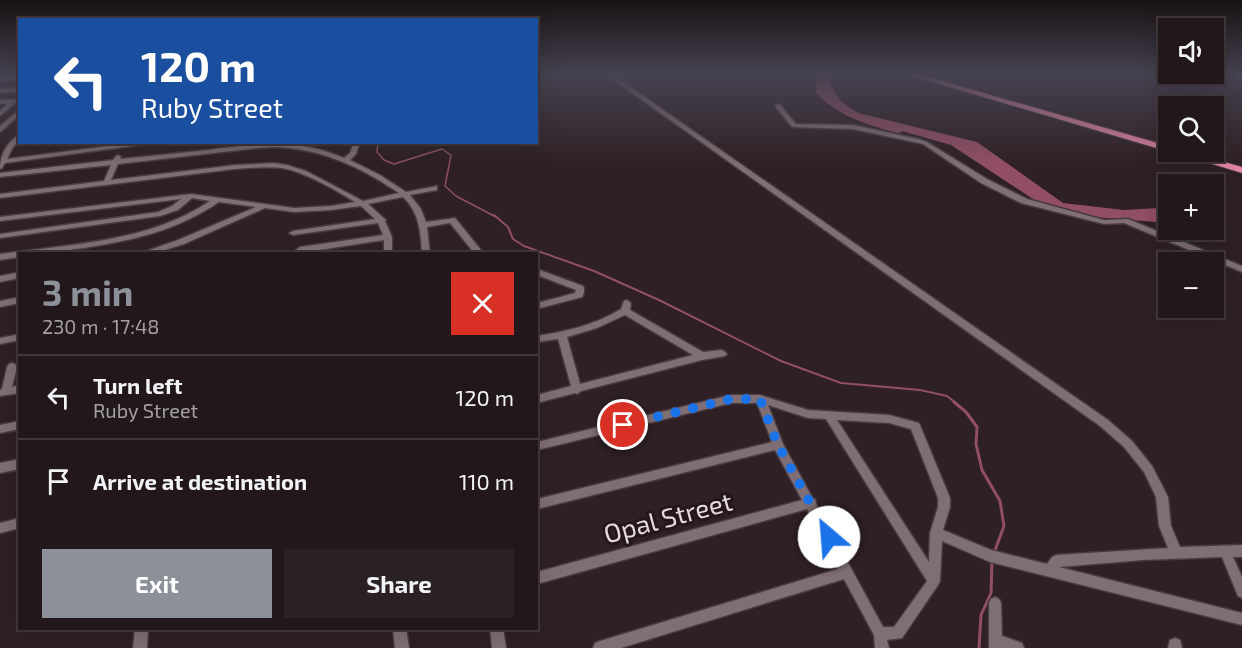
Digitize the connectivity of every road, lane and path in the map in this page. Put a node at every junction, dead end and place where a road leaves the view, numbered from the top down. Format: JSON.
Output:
{"nodes":[{"id":1,"x":653,"y":105,"type":"edge"},
{"id":2,"x":1017,"y":105,"type":"edge"},
{"id":3,"x":1039,"y":105,"type":"edge"},
{"id":4,"x":778,"y":106,"type":"dead end"},
{"id":5,"x":18,"y":113,"type":"edge"},
{"id":6,"x":0,"y":130,"type":"edge"},
{"id":7,"x":18,"y":135,"type":"edge"},
{"id":8,"x":0,"y":136,"type":"edge"},
{"id":9,"x":18,"y":137,"type":"edge"},
{"id":10,"x":1158,"y":139,"type":"edge"},
{"id":11,"x":356,"y":144,"type":"edge"},
{"id":12,"x":126,"y":145,"type":"edge"},
{"id":13,"x":1158,"y":146,"type":"edge"},
{"id":14,"x":1224,"y":158,"type":"edge"},
{"id":15,"x":345,"y":160,"type":"junction"},
{"id":16,"x":116,"y":161,"type":"junction"},
{"id":17,"x":1214,"y":162,"type":"edge"},
{"id":18,"x":1242,"y":163,"type":"edge"},
{"id":19,"x":2,"y":164,"type":"edge"},
{"id":20,"x":1242,"y":170,"type":"edge"},
{"id":21,"x":0,"y":175,"type":"edge"},
{"id":22,"x":107,"y":182,"type":"junction"},
{"id":23,"x":434,"y":188,"type":"dead end"},
{"id":24,"x":404,"y":194,"type":"junction"},
{"id":25,"x":0,"y":196,"type":"edge"},
{"id":26,"x":191,"y":196,"type":"junction"},
{"id":27,"x":218,"y":200,"type":"junction"},
{"id":28,"x":364,"y":203,"type":"junction"},
{"id":29,"x":262,"y":207,"type":"junction"},
{"id":30,"x":0,"y":219,"type":"edge"},
{"id":31,"x":382,"y":220,"type":"junction"},
{"id":32,"x":424,"y":225,"type":"junction"},
{"id":33,"x":293,"y":233,"type":"dead end"},
{"id":34,"x":0,"y":236,"type":"edge"},
{"id":35,"x":388,"y":237,"type":"junction"},
{"id":36,"x":300,"y":250,"type":"dead end"},
{"id":37,"x":31,"y":252,"type":"edge"},
{"id":38,"x":148,"y":252,"type":"edge"},
{"id":39,"x":388,"y":252,"type":"edge"},
{"id":40,"x":426,"y":252,"type":"edge"},
{"id":41,"x":478,"y":252,"type":"edge"},
{"id":42,"x":18,"y":254,"type":"edge"},
{"id":43,"x":0,"y":257,"type":"edge"},
{"id":44,"x":1242,"y":269,"type":"edge"},
{"id":45,"x":538,"y":272,"type":"edge"},
{"id":46,"x":18,"y":275,"type":"edge"},
{"id":47,"x":0,"y":279,"type":"edge"},
{"id":48,"x":18,"y":300,"type":"edge"},
{"id":49,"x":0,"y":304,"type":"edge"},
{"id":50,"x":538,"y":306,"type":"edge"},
{"id":51,"x":562,"y":335,"type":"junction"},
{"id":52,"x":18,"y":337,"type":"edge"},
{"id":53,"x":538,"y":339,"type":"edge"},
{"id":54,"x":0,"y":341,"type":"edge"},
{"id":55,"x":722,"y":354,"type":"dead end"},
{"id":56,"x":702,"y":357,"type":"junction"},
{"id":57,"x":12,"y":367,"type":"dead end"},
{"id":58,"x":18,"y":389,"type":"edge"},
{"id":59,"x":577,"y":390,"type":"junction"},
{"id":60,"x":3,"y":393,"type":"edge"},
{"id":61,"x":538,"y":399,"type":"edge"},
{"id":62,"x":760,"y":399,"type":"junction"},
{"id":63,"x":830,"y":417,"type":"junction"},
{"id":64,"x":18,"y":425,"type":"edge"},
{"id":65,"x":0,"y":429,"type":"edge"},
{"id":66,"x":778,"y":445,"type":"junction"},
{"id":67,"x":538,"y":446,"type":"edge"},
{"id":68,"x":18,"y":464,"type":"edge"},
{"id":69,"x":0,"y":468,"type":"edge"},
{"id":70,"x":811,"y":503,"type":"junction"},
{"id":71,"x":538,"y":504,"type":"edge"},
{"id":72,"x":18,"y":524,"type":"edge"},
{"id":73,"x":0,"y":528,"type":"edge"},
{"id":74,"x":936,"y":533,"type":"junction"},
{"id":75,"x":1242,"y":550,"type":"edge"},
{"id":76,"x":1225,"y":551,"type":"junction"},
{"id":77,"x":1176,"y":552,"type":"junction"},
{"id":78,"x":1049,"y":571,"type":"junction"},
{"id":79,"x":847,"y":572,"type":"junction"},
{"id":80,"x":538,"y":578,"type":"edge"},
{"id":81,"x":934,"y":582,"type":"junction"},
{"id":82,"x":1242,"y":592,"type":"edge"},
{"id":83,"x":995,"y":603,"type":"dead end"},
{"id":84,"x":1242,"y":619,"type":"edge"},
{"id":85,"x":142,"y":630,"type":"edge"},
{"id":86,"x":399,"y":630,"type":"edge"},
{"id":87,"x":496,"y":630,"type":"edge"},
{"id":88,"x":880,"y":634,"type":"junction"},
{"id":89,"x":995,"y":644,"type":"edge"},
{"id":90,"x":140,"y":648,"type":"edge"},
{"id":91,"x":402,"y":648,"type":"edge"},
{"id":92,"x":499,"y":648,"type":"edge"},
{"id":93,"x":600,"y":648,"type":"edge"},
{"id":94,"x":882,"y":648,"type":"edge"},
{"id":95,"x":1017,"y":648,"type":"edge"}],
"edges":[{"from":1,"to":77,"type":"street"},
{"from":2,"to":13,"type":"highway"},
{"from":3,"to":10,"type":"highway"},
{"from":4,"to":44,"type":"street"},
{"from":5,"to":6,"type":"street"},
{"from":7,"to":8,"type":"street"},
{"from":9,"to":19,"type":"street"},
{"from":11,"to":15,"type":"street"},
{"from":12,"to":16,"type":"street"},
{"from":12,"to":19,"type":"street"},
{"from":14,"to":18,"type":"highway"},
{"from":15,"to":16,"type":"street"},
{"from":15,"to":24,"type":"street"},
{"from":16,"to":21,"type":"street"},
{"from":16,"to":22,"type":"street"},
{"from":17,"to":20,"type":"highway"},
{"from":22,"to":25,"type":"street"},
{"from":22,"to":28,"type":"street"},
{"from":23,"to":24,"type":"street"},
{"from":24,"to":28,"type":"street"},
{"from":24,"to":32,"type":"street"},
{"from":26,"to":27,"type":"street"},
{"from":26,"to":30,"type":"street"},
{"from":26,"to":34,"type":"street"},
{"from":27,"to":29,"type":"street"},
{"from":27,"to":37,"type":"street"},
{"from":28,"to":29,"type":"street"},
{"from":28,"to":31,"type":"street"},
{"from":29,"to":38,"type":"street"},
{"from":31,"to":33,"type":"street"},
{"from":31,"to":35,"type":"street"},
{"from":32,"to":40,"type":"street"},
{"from":32,"to":41,"type":"street"},
{"from":35,"to":36,"type":"street"},
{"from":35,"to":39,"type":"street"},
{"from":42,"to":43,"type":"street"},
{"from":45,"to":50,"type":"street"},
{"from":46,"to":47,"type":"street"},
{"from":48,"to":49,"type":"street"},
{"from":51,"to":53,"type":"street"},
{"from":51,"to":56,"type":"street"},
{"from":51,"to":59,"type":"street"},
{"from":52,"to":54,"type":"street"},
{"from":55,"to":56,"type":"street"},
{"from":56,"to":59,"type":"street"},
{"from":57,"to":60,"type":"street"},
{"from":58,"to":60,"type":"street"},
{"from":59,"to":61,"type":"street"},
{"from":62,"to":63,"type":"street"},
{"from":62,"to":66,"type":"street"},
{"from":62,"to":67,"type":"street"},
{"from":63,"to":74,"type":"street"},
{"from":63,"to":81,"type":"street"},
{"from":64,"to":65,"type":"street"},
{"from":66,"to":70,"type":"street"},
{"from":66,"to":71,"type":"street"},
{"from":68,"to":69,"type":"street"},
{"from":70,"to":79,"type":"street"},
{"from":70,"to":80,"type":"street","name":"Opal Street"},
{"from":72,"to":73,"type":"street"},
{"from":74,"to":78,"type":"street"},
{"from":74,"to":81,"type":"street"},
{"from":75,"to":76,"type":"street"},
{"from":76,"to":77,"type":"street"},
{"from":76,"to":82,"type":"street"},
{"from":77,"to":78,"type":"street"},
{"from":78,"to":84,"type":"street"},
{"from":79,"to":88,"type":"street"},
{"from":79,"to":93,"type":"street"},
{"from":81,"to":88,"type":"street"},
{"from":83,"to":89,"type":"street"},
{"from":85,"to":90,"type":"street"},
{"from":86,"to":91,"type":"street"},
{"from":87,"to":92,"type":"street"},
{"from":88,"to":94,"type":"street"},
{"from":89,"to":95,"type":"street"}]}
